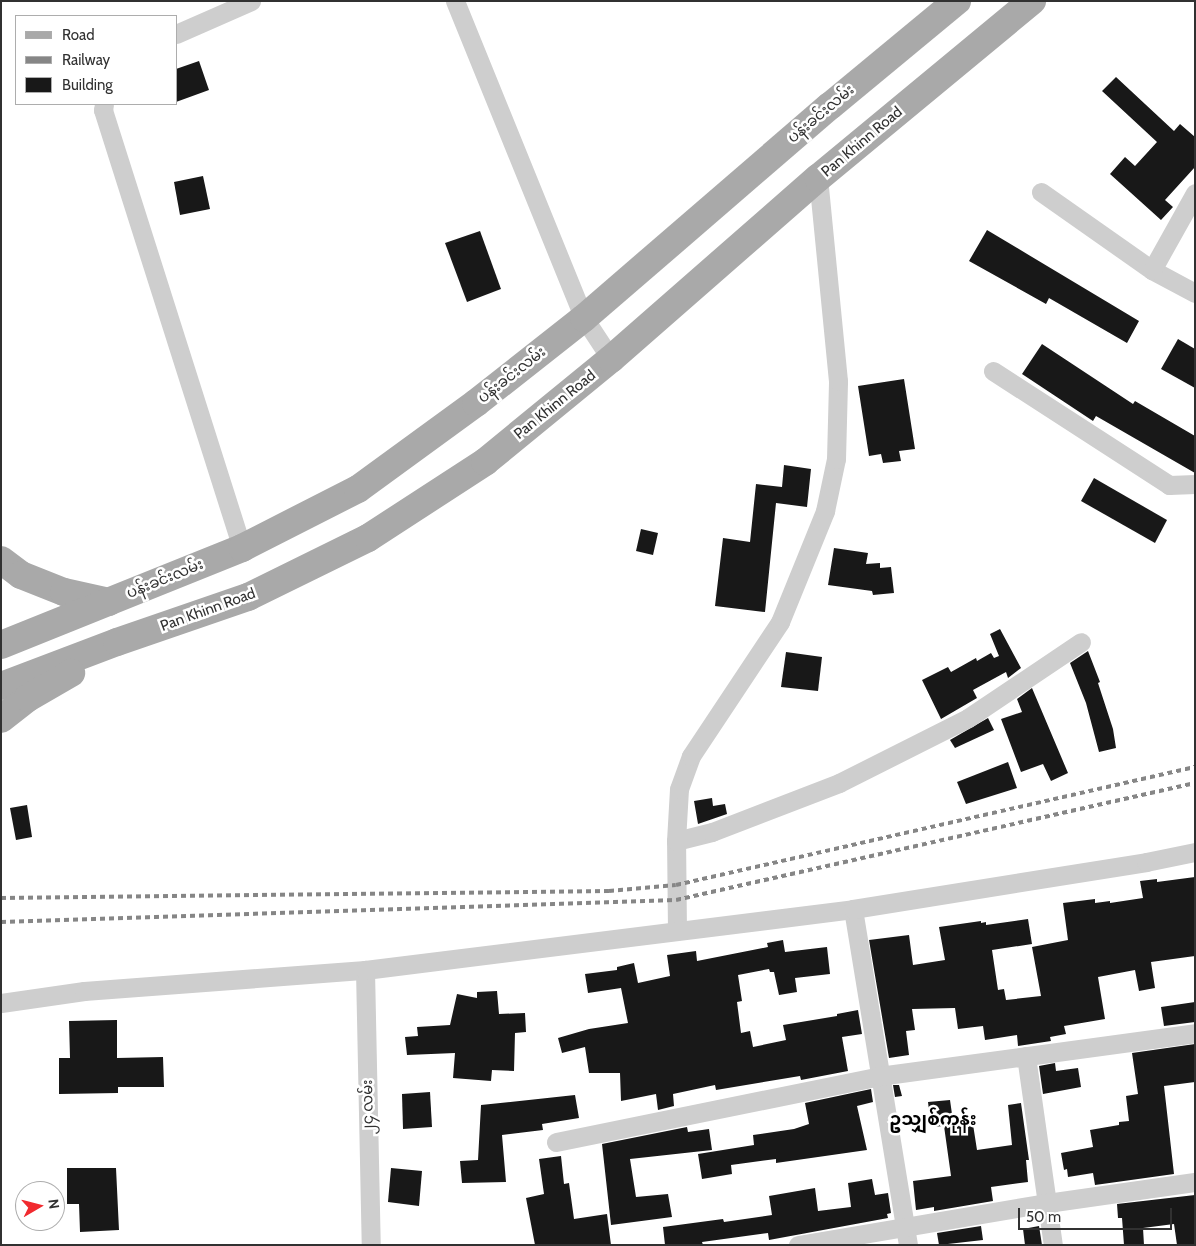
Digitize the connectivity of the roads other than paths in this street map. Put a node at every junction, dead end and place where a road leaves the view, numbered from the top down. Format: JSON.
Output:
{"nodes":[{"id":1,"x":251,"y":1,"type":"edge"},
{"id":2,"x":455,"y":1,"type":"edge"},
{"id":3,"x":957,"y":1,"type":"edge"},
{"id":4,"x":1032,"y":1,"type":"edge"},
{"id":5,"x":178,"y":33,"type":"edge"},
{"id":6,"x":104,"y":105,"type":"edge"},
{"id":7,"x":818,"y":178,"type":"junction"},
{"id":8,"x":1041,"y":192,"type":"dead end"},
{"id":9,"x":1195,"y":193,"type":"edge"},
{"id":10,"x":1152,"y":270,"type":"junction"},
{"id":11,"x":1195,"y":294,"type":"edge"},
{"id":12,"x":584,"y":318,"type":"junction"},
{"id":13,"x":611,"y":359,"type":"junction"},
{"id":14,"x":993,"y":371,"type":"dead end"},
{"id":15,"x":1195,"y":484,"type":"edge"},
{"id":16,"x":242,"y":548,"type":"junction"},
{"id":17,"x":1,"y":560,"type":"edge"},
{"id":18,"x":109,"y":602,"type":"junction"},
{"id":19,"x":117,"y":642,"type":"junction"},
{"id":20,"x":1081,"y":642,"type":"dead end"},
{"id":21,"x":1,"y":645,"type":"edge"},
{"id":22,"x":1,"y":686,"type":"edge"},
{"id":23,"x":1,"y":719,"type":"edge"},
{"id":24,"x":676,"y":841,"type":"junction"},
{"id":25,"x":1195,"y":852,"type":"edge"},
{"id":26,"x":853,"y":909,"type":"junction"},
{"id":27,"x":677,"y":931,"type":"junction"},
{"id":28,"x":365,"y":970,"type":"junction"},
{"id":29,"x":1,"y":1003,"type":"edge"},
{"id":30,"x":1195,"y":1033,"type":"edge"},
{"id":31,"x":1026,"y":1056,"type":"junction"},
{"id":32,"x":879,"y":1076,"type":"junction"},
{"id":33,"x":556,"y":1142,"type":"dead end"},
{"id":34,"x":1195,"y":1182,"type":"edge"},
{"id":35,"x":1047,"y":1203,"type":"junction"},
{"id":36,"x":908,"y":1236,"type":"edge"},
{"id":37,"x":371,"y":1245,"type":"edge"},
{"id":38,"x":798,"y":1245,"type":"edge"},
{"id":39,"x":1053,"y":1245,"type":"edge"}],
"edges":[{"from":1,"to":5,"type":"street"},
{"from":2,"to":12,"type":"street"},
{"from":3,"to":12,"type":"main road","name":"ပန်းခင်းလမ်း"},
{"from":4,"to":7,"type":"main road","name":"Pan Khinn Road"},
{"from":6,"to":16,"type":"street"},
{"from":7,"to":13,"type":"main road","name":"Pan Khinn Road"},
{"from":7,"to":24,"type":"street"},
{"from":8,"to":10,"type":"street"},
{"from":9,"to":10,"type":"street"},
{"from":10,"to":11,"type":"street"},
{"from":12,"to":13,"type":"street"},
{"from":12,"to":16,"type":"main road","name":"ပန်းခင်းလမ်း"},
{"from":13,"to":19,"type":"main road","name":"Pan Khinn Road"},
{"from":14,"to":15,"type":"street"},
{"from":16,"to":18,"type":"main road","name":"ပန်းခင်းလမ်း"},
{"from":17,"to":18,"type":"main road"},
{"from":18,"to":21,"type":"main road","name":"ပန်းခင်းလမ်း"},
{"from":19,"to":22,"type":"main road","name":"Pan Khinn Road"},
{"from":19,"to":23,"type":"main road"},
{"from":20,"to":24,"type":"street"},
{"from":24,"to":27,"type":"street"},
{"from":25,"to":26,"type":"street"},
{"from":26,"to":27,"type":"street"},
{"from":26,"to":32,"type":"street"},
{"from":27,"to":28,"type":"street"},
{"from":28,"to":29,"type":"street"},
{"from":28,"to":37,"type":"street","name":"၂၄ လမ်း"},
{"from":30,"to":31,"type":"street"},
{"from":31,"to":32,"type":"street"},
{"from":31,"to":35,"type":"street"},
{"from":32,"to":33,"type":"street"},
{"from":32,"to":36,"type":"street"},
{"from":34,"to":35,"type":"street"},
{"from":35,"to":36,"type":"street"},
{"from":35,"to":39,"type":"street"},
{"from":36,"to":38,"type":"street"}]}
